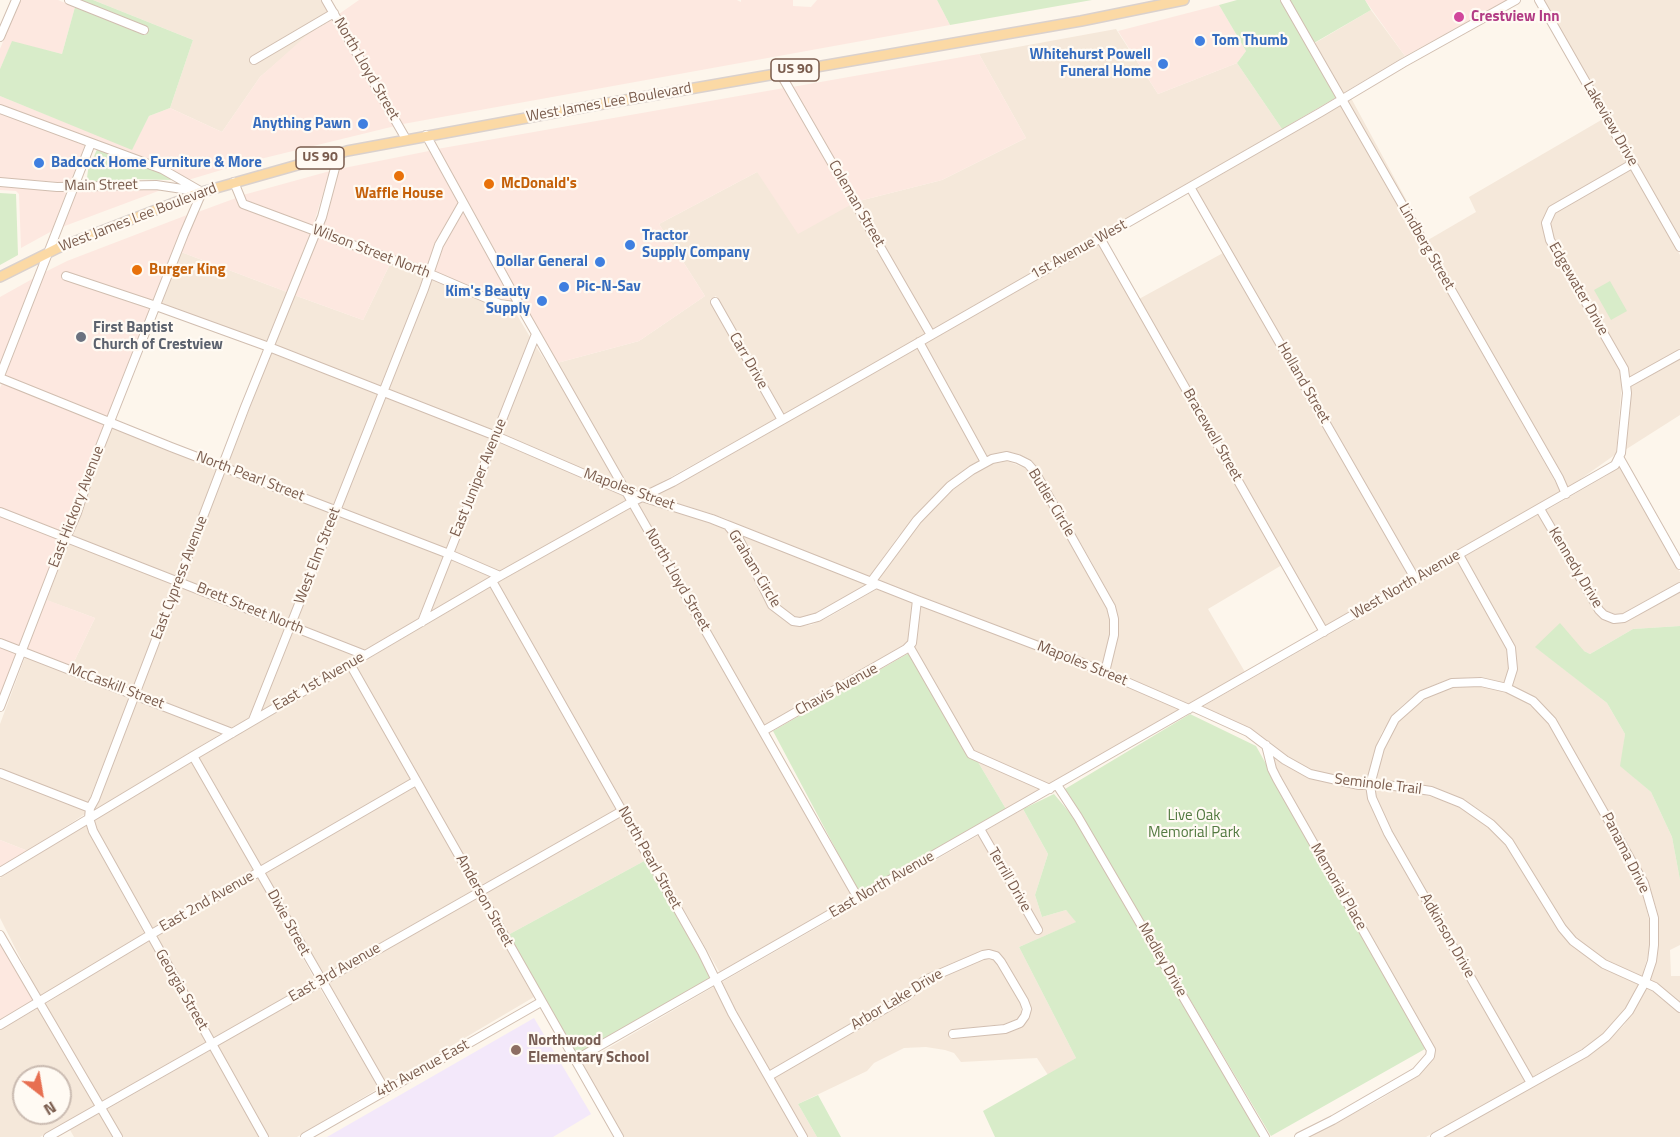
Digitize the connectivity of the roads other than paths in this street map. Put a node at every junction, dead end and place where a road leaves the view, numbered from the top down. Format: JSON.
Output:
{"nodes":[{"id":1,"x":16,"y":0,"type":"edge"},
{"id":2,"x":69,"y":0,"type":"edge"},
{"id":3,"x":1184,"y":0,"type":"edge"},
{"id":4,"x":1285,"y":0,"type":"edge"},
{"id":5,"x":1516,"y":0,"type":"edge"},
{"id":6,"x":1539,"y":0,"type":"edge"},
{"id":7,"x":330,"y":1,"type":"edge"},
{"id":8,"x":334,"y":14,"type":"junction"},
{"id":9,"x":144,"y":30,"type":"dead end"},
{"id":10,"x":0,"y":37,"type":"edge"},
{"id":11,"x":254,"y":60,"type":"dead end"},
{"id":12,"x":780,"y":73,"type":"junction"},
{"id":13,"x":1342,"y":99,"type":"junction"},
{"id":14,"x":0,"y":109,"type":"edge"},
{"id":15,"x":426,"y":135,"type":"junction"},
{"id":16,"x":406,"y":139,"type":"junction"},
{"id":17,"x":91,"y":142,"type":"junction"},
{"id":18,"x":339,"y":153,"type":"junction"},
{"id":19,"x":1632,"y":164,"type":"junction"},
{"id":20,"x":0,"y":182,"type":"edge"},
{"id":21,"x":234,"y":182,"type":"junction"},
{"id":22,"x":73,"y":187,"type":"junction"},
{"id":23,"x":1190,"y":187,"type":"junction"},
{"id":24,"x":202,"y":192,"type":"junction"},
{"id":25,"x":463,"y":203,"type":"junction"},
{"id":26,"x":316,"y":231,"type":"junction"},
{"id":27,"x":1100,"y":238,"type":"junction"},
{"id":28,"x":1680,"y":247,"type":"edge"},
{"id":29,"x":47,"y":253,"type":"junction"},
{"id":30,"x":428,"y":273,"type":"junction"},
{"id":31,"x":66,"y":276,"type":"dead end"},
{"id":32,"x":0,"y":277,"type":"edge"},
{"id":33,"x":715,"y":302,"type":"dead end"},
{"id":34,"x":156,"y":306,"type":"junction"},
{"id":35,"x":521,"y":307,"type":"junction"},
{"id":36,"x":536,"y":334,"type":"junction"},
{"id":37,"x":931,"y":335,"type":"junction"},
{"id":38,"x":919,"y":342,"type":"junction"},
{"id":39,"x":268,"y":348,"type":"junction"},
{"id":40,"x":1680,"y":354,"type":"edge"},
{"id":41,"x":0,"y":377,"type":"edge"},
{"id":42,"x":1626,"y":384,"type":"junction"},
{"id":43,"x":383,"y":392,"type":"junction"},
{"id":44,"x":782,"y":420,"type":"junction"},
{"id":45,"x":110,"y":422,"type":"junction"},
{"id":46,"x":496,"y":436,"type":"junction"},
{"id":47,"x":1619,"y":457,"type":"junction"},
{"id":48,"x":985,"y":462,"type":"junction"},
{"id":49,"x":223,"y":466,"type":"junction"},
{"id":50,"x":626,"y":492,"type":"junction"},
{"id":51,"x":1566,"y":494,"type":"junction"},
{"id":52,"x":641,"y":497,"type":"junction"},
{"id":53,"x":632,"y":502,"type":"junction"},
{"id":54,"x":1540,"y":509,"type":"junction"},
{"id":55,"x":336,"y":511,"type":"junction"},
{"id":56,"x":0,"y":512,"type":"edge"},
{"id":57,"x":727,"y":525,"type":"junction"},
{"id":58,"x":67,"y":538,"type":"junction"},
{"id":59,"x":449,"y":554,"type":"junction"},
{"id":60,"x":1459,"y":555,"type":"junction"},
{"id":61,"x":1680,"y":565,"type":"edge"},
{"id":62,"x":500,"y":576,"type":"junction"},
{"id":63,"x":1416,"y":580,"type":"junction"},
{"id":64,"x":178,"y":581,"type":"junction"},
{"id":65,"x":492,"y":581,"type":"junction"},
{"id":66,"x":873,"y":583,"type":"junction"},
{"id":67,"x":1680,"y":587,"type":"edge"},
{"id":68,"x":917,"y":600,"type":"junction"},
{"id":69,"x":422,"y":622,"type":"junction"},
{"id":70,"x":291,"y":626,"type":"junction"},
{"id":71,"x":1324,"y":632,"type":"junction"},
{"id":72,"x":0,"y":643,"type":"edge"},
{"id":73,"x":909,"y":646,"type":"junction"},
{"id":74,"x":21,"y":651,"type":"junction"},
{"id":75,"x":365,"y":656,"type":"junction"},
{"id":76,"x":350,"y":664,"type":"junction"},
{"id":77,"x":1105,"y":672,"type":"junction"},
{"id":78,"x":1507,"y":688,"type":"junction"},
{"id":79,"x":135,"y":694,"type":"junction"},
{"id":80,"x":0,"y":707,"type":"edge"},
{"id":81,"x":1191,"y":708,"type":"junction"},
{"id":82,"x":253,"y":721,"type":"junction"},
{"id":83,"x":763,"y":731,"type":"junction"},
{"id":84,"x":232,"y":733,"type":"junction"},
{"id":85,"x":1266,"y":745,"type":"junction"},
{"id":86,"x":193,"y":756,"type":"junction"},
{"id":87,"x":0,"y":773,"type":"edge"},
{"id":88,"x":416,"y":781,"type":"junction"},
{"id":89,"x":1371,"y":785,"type":"junction"},
{"id":90,"x":1053,"y":787,"type":"junction"},
{"id":91,"x":90,"y":808,"type":"junction"},
{"id":92,"x":622,"y":811,"type":"junction"},
{"id":93,"x":89,"y":818,"type":"junction"},
{"id":94,"x":980,"y":829,"type":"junction"},
{"id":95,"x":0,"y":872,"type":"edge"},
{"id":96,"x":259,"y":872,"type":"junction"},
{"id":97,"x":479,"y":892,"type":"junction"},
{"id":98,"x":858,"y":898,"type":"junction"},
{"id":99,"x":1038,"y":930,"type":"dead end"},
{"id":100,"x":0,"y":935,"type":"edge"},
{"id":101,"x":150,"y":935,"type":"junction"},
{"id":102,"x":716,"y":980,"type":"junction"},
{"id":103,"x":321,"y":981,"type":"junction"},
{"id":104,"x":1645,"y":982,"type":"junction"},
{"id":105,"x":39,"y":1002,"type":"junction"},
{"id":106,"x":541,"y":1002,"type":"junction"},
{"id":107,"x":1680,"y":1008,"type":"edge"},
{"id":108,"x":0,"y":1025,"type":"edge"},
{"id":109,"x":953,"y":1034,"type":"dead end"},
{"id":110,"x":212,"y":1044,"type":"junction"},
{"id":111,"x":575,"y":1060,"type":"junction"},
{"id":112,"x":769,"y":1076,"type":"junction"},
{"id":113,"x":1531,"y":1083,"type":"junction"},
{"id":114,"x":385,"y":1090,"type":"junction"},
{"id":115,"x":101,"y":1108,"type":"junction"},
{"id":116,"x":48,"y":1137,"type":"edge"},
{"id":117,"x":118,"y":1137,"type":"edge"},
{"id":118,"x":264,"y":1137,"type":"edge"},
{"id":119,"x":305,"y":1137,"type":"edge"},
{"id":120,"x":619,"y":1137,"type":"edge"},
{"id":121,"x":803,"y":1137,"type":"edge"},
{"id":122,"x":1265,"y":1137,"type":"edge"},
{"id":123,"x":1299,"y":1137,"type":"edge"},
{"id":124,"x":1436,"y":1137,"type":"edge"}],
"edges":[{"from":1,"to":10,"type":"street"},
{"from":2,"to":9,"type":"street"},
{"from":3,"to":12,"type":"main road","name":"West James Lee Boulevard","number":"US 90"},
{"from":4,"to":13,"type":"street","name":"Lindberg Street"},
{"from":5,"to":13,"type":"street","name":"1st Avenue West"},
{"from":6,"to":19,"type":"street","name":"Lakeview Drive"},
{"from":7,"to":8,"type":"street","name":"North Lloyd Street"},
{"from":8,"to":11,"type":"street"},
{"from":8,"to":16,"type":"street","name":"North Lloyd Street"},
{"from":12,"to":15,"type":"main road","name":"West James Lee Boulevard","number":"US 90"},
{"from":12,"to":37,"type":"street","name":"Coleman Street"},
{"from":13,"to":23,"type":"street","name":"1st Avenue West"},
{"from":13,"to":51,"type":"street","name":"Lindberg Street"},
{"from":14,"to":17,"type":"street"},
{"from":15,"to":16,"type":"main road","name":"West James Lee Boulevard","number":"US 90"},
{"from":15,"to":25,"type":"street","name":"North Lloyd Street"},
{"from":16,"to":18,"type":"main road","name":"West James Lee Boulevard","number":"US 90"},
{"from":17,"to":22,"type":"street"},
{"from":17,"to":24,"type":"street"},
{"from":18,"to":21,"type":"main road","name":"West James Lee Boulevard","number":"US 90"},
{"from":18,"to":26,"type":"street","name":"East Cypress Avenue"},
{"from":19,"to":28,"type":"street","name":"Lakeview Drive"},
{"from":19,"to":42,"type":"street","name":"Edgewater Drive"},
{"from":20,"to":22,"type":"street","name":"Main Street"},
{"from":21,"to":24,"type":"main road","name":"West James Lee Boulevard","number":"US 90"},
{"from":21,"to":26,"type":"street","name":"Wilson Street North"},
{"from":22,"to":24,"type":"street","name":"Main Street"},
{"from":22,"to":29,"type":"street"},
{"from":23,"to":27,"type":"street","name":"1st Avenue West"},
{"from":23,"to":63,"type":"street","name":"Holland Street"},
{"from":24,"to":29,"type":"main road","name":"West James Lee Boulevard","number":"US 90"},
{"from":24,"to":34,"type":"street","name":"East Hickory Avenue"},
{"from":25,"to":30,"type":"street","name":"West Elm Street"},
{"from":25,"to":35,"type":"street","name":"North Lloyd Street"},
{"from":26,"to":30,"type":"street","name":"Wilson Street North"},
{"from":26,"to":39,"type":"street","name":"East Cypress Avenue"},
{"from":27,"to":37,"type":"street","name":"1st Avenue West"},
{"from":27,"to":71,"type":"street","name":"Bracewell Street"},
{"from":29,"to":32,"type":"main road","number":"US 90"},
{"from":29,"to":41,"type":"street"},
{"from":30,"to":35,"type":"street","name":"Wilson Street North"},
{"from":30,"to":43,"type":"street","name":"West Elm Street"},
{"from":31,"to":34,"type":"street","name":"Mapoles Street"},
{"from":33,"to":44,"type":"street","name":"Carr Drive"},
{"from":34,"to":39,"type":"street","name":"Mapoles Street"},
{"from":34,"to":45,"type":"street","name":"East Hickory Avenue"},
{"from":35,"to":36,"type":"street","name":"North Lloyd Street"},
{"from":36,"to":46,"type":"street","name":"East Juniper Avenue"},
{"from":36,"to":50,"type":"street","name":"North Lloyd Street"},
{"from":37,"to":38,"type":"street","name":"1st Avenue West"},
{"from":38,"to":44,"type":"street","name":"1st Avenue West"},
{"from":38,"to":48,"type":"street"},
{"from":39,"to":43,"type":"street","name":"Mapoles Street"},
{"from":39,"to":49,"type":"street","name":"East Cypress Avenue"},
{"from":40,"to":42,"type":"street"},
{"from":41,"to":45,"type":"street","name":"North Pearl Street"},
{"from":42,"to":47,"type":"street","name":"Edgewater Drive"},
{"from":43,"to":46,"type":"street","name":"Mapoles Street"},
{"from":43,"to":55,"type":"street","name":"West Elm Street"},
{"from":44,"to":52,"type":"street","name":"1st Avenue West"},
{"from":45,"to":49,"type":"street","name":"North Pearl Street"},
{"from":45,"to":58,"type":"street","name":"East Hickory Avenue"},
{"from":46,"to":50,"type":"street","name":"Mapoles Street"},
{"from":46,"to":59,"type":"street","name":"East Juniper Avenue"},
{"from":47,"to":51,"type":"street","name":"West North Avenue"},
{"from":47,"to":61,"type":"street"},
{"from":48,"to":66,"type":"street","name":"Butler Circle"},
{"from":48,"to":77,"type":"street","name":"Butler Circle"},
{"from":49,"to":55,"type":"street","name":"North Pearl Street"},
{"from":49,"to":64,"type":"street","name":"East Cypress Avenue"},
{"from":50,"to":52,"type":"street","name":"Mapoles Street"},
{"from":50,"to":53,"type":"street","name":"North Lloyd Street"},
{"from":51,"to":54,"type":"street","name":"West North Avenue"},
{"from":52,"to":53,"type":"street","name":"East 1st Avenue"},
{"from":52,"to":57,"type":"street","name":"Mapoles Street"},
{"from":53,"to":62,"type":"street","name":"East 1st Avenue"},
{"from":53,"to":83,"type":"street","name":"North Lloyd Street"},
{"from":54,"to":60,"type":"street","name":"West North Avenue"},
{"from":54,"to":67,"type":"street","name":"Kennedy Drive"},
{"from":55,"to":59,"type":"street","name":"North Pearl Street"},
{"from":55,"to":70,"type":"street","name":"West Elm Street"},
{"from":56,"to":58,"type":"street","name":"Brett Street North"},
{"from":57,"to":66,"type":"street","name":"Mapoles Street"},
{"from":57,"to":66,"type":"street","name":"Graham Circle"},
{"from":58,"to":64,"type":"street","name":"Brett Street North"},
{"from":58,"to":74,"type":"street","name":"East Hickory Avenue"},
{"from":59,"to":62,"type":"street","name":"North Pearl Street"},
{"from":59,"to":69,"type":"street","name":"East Juniper Avenue"},
{"from":60,"to":63,"type":"street","name":"West North Avenue"},
{"from":60,"to":78,"type":"street"},
{"from":62,"to":65,"type":"street","name":"East 1st Avenue"},
{"from":63,"to":71,"type":"street","name":"West North Avenue"},
{"from":64,"to":70,"type":"street","name":"Brett Street North"},
{"from":64,"to":79,"type":"street","name":"East Cypress Avenue"},
{"from":65,"to":69,"type":"street","name":"East 1st Avenue"},
{"from":65,"to":92,"type":"street","name":"North Pearl Street"},
{"from":66,"to":68,"type":"street","name":"Mapoles Street"},
{"from":68,"to":73,"type":"street"},
{"from":68,"to":77,"type":"street","name":"Mapoles Street"},
{"from":69,"to":75,"type":"street","name":"East 1st Avenue"},
{"from":70,"to":75,"type":"street","name":"Brett Street North"},
{"from":70,"to":82,"type":"street","name":"West Elm Street"},
{"from":71,"to":81,"type":"street","name":"West North Avenue"},
{"from":72,"to":74,"type":"street","name":"McCaskill Street"},
{"from":73,"to":83,"type":"street","name":"Chavis Avenue"},
{"from":73,"to":90,"type":"street"},
{"from":74,"to":79,"type":"street","name":"McCaskill Street"},
{"from":74,"to":80,"type":"street","name":"East Hickory Avenue"},
{"from":75,"to":76,"type":"street","name":"East 1st Avenue"},
{"from":76,"to":82,"type":"street","name":"East 1st Avenue"},
{"from":76,"to":88,"type":"street","name":"Anderson Street"},
{"from":77,"to":81,"type":"street","name":"Mapoles Street"},
{"from":78,"to":89,"type":"street","name":"Panama Drive"},
{"from":78,"to":104,"type":"street","name":"Panama Drive"},
{"from":79,"to":84,"type":"street","name":"McCaskill Street"},
{"from":79,"to":91,"type":"street","name":"East Cypress Avenue"},
{"from":81,"to":85,"type":"street","name":"Seminole Trail"},
{"from":81,"to":90,"type":"street","name":"East North Avenue"},
{"from":82,"to":84,"type":"street","name":"East 1st Avenue"},
{"from":83,"to":98,"type":"street","name":"North Lloyd Street"},
{"from":84,"to":86,"type":"street","name":"East 1st Avenue"},
{"from":85,"to":89,"type":"street","name":"Seminole Trail"},
{"from":85,"to":123,"type":"street","name":"Memorial Place"},
{"from":86,"to":93,"type":"street","name":"East 1st Avenue"},
{"from":86,"to":96,"type":"street","name":"Dixie Street"},
{"from":87,"to":91,"type":"street"},
{"from":88,"to":96,"type":"street","name":"East 2nd Avenue"},
{"from":88,"to":97,"type":"street","name":"Anderson Street"},
{"from":89,"to":104,"type":"street","name":"Seminole Trail"},
{"from":89,"to":113,"type":"street","name":"Adkinson Drive"},
{"from":90,"to":94,"type":"street","name":"East North Avenue"},
{"from":90,"to":122,"type":"street","name":"Medley Drive"},
{"from":91,"to":93,"type":"street","name":"Georgia Street"},
{"from":92,"to":97,"type":"street","name":"East 3rd Avenue"},
{"from":92,"to":102,"type":"street","name":"North Pearl Street"},
{"from":93,"to":95,"type":"street","name":"East 1st Avenue"},
{"from":93,"to":101,"type":"street","name":"Georgia Street"},
{"from":94,"to":98,"type":"street","name":"East North Avenue"},
{"from":94,"to":99,"type":"street","name":"Terrill Drive"},
{"from":96,"to":101,"type":"street","name":"East 2nd Avenue"},
{"from":96,"to":103,"type":"street","name":"Dixie Street"},
{"from":97,"to":103,"type":"street","name":"East 3rd Avenue"},
{"from":97,"to":106,"type":"street","name":"Anderson Street"},
{"from":98,"to":102,"type":"street","name":"East North Avenue"},
{"from":100,"to":105,"type":"street"},
{"from":101,"to":105,"type":"street","name":"East 2nd Avenue"},
{"from":101,"to":110,"type":"street","name":"Georgia Street"},
{"from":102,"to":111,"type":"street","name":"East North Avenue"},
{"from":102,"to":112,"type":"street","name":"North Pearl Street"},
{"from":103,"to":110,"type":"street","name":"East 3rd Avenue"},
{"from":103,"to":114,"type":"street","name":"Dixie Street"},
{"from":104,"to":107,"type":"street"},
{"from":104,"to":113,"type":"street","name":"Panama Drive"},
{"from":105,"to":108,"type":"street","name":"East 2nd Avenue"},
{"from":105,"to":115,"type":"street"},
{"from":106,"to":111,"type":"street","name":"Anderson Street"},
{"from":106,"to":114,"type":"street","name":"4th Avenue East"},
{"from":109,"to":112,"type":"street","name":"Arbor Lake Drive"},
{"from":110,"to":115,"type":"street","name":"East 3rd Avenue"},
{"from":110,"to":118,"type":"street","name":"Georgia Street"},
{"from":111,"to":120,"type":"street","name":"Anderson Street"},
{"from":112,"to":121,"type":"street","name":"North Pearl Street"},
{"from":113,"to":124,"type":"street","name":"Panama Drive"},
{"from":114,"to":119,"type":"street","name":"4th Avenue East"},
{"from":115,"to":116,"type":"street","name":"East 3rd Avenue"},
{"from":115,"to":117,"type":"street"}]}
